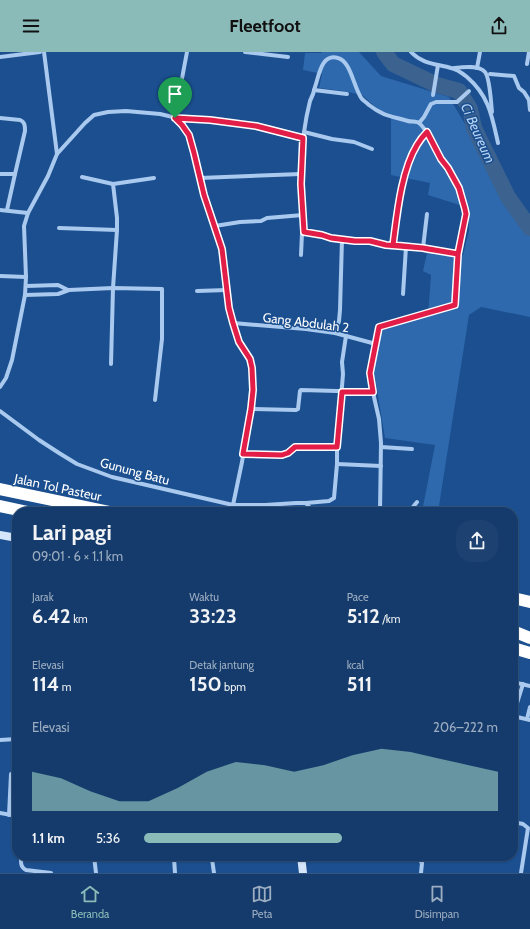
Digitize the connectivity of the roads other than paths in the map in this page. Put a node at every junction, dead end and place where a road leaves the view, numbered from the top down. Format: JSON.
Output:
{"nodes":[{"id":1,"x":40,"y":52,"type":"edge"},
{"id":2,"x":44,"y":52,"type":"edge"},
{"id":3,"x":187,"y":52,"type":"edge"},
{"id":4,"x":245,"y":52,"type":"edge"},
{"id":5,"x":411,"y":52,"type":"edge"},
{"id":6,"x":480,"y":52,"type":"edge"},
{"id":7,"x":529,"y":55,"type":"edge"},
{"id":8,"x":0,"y":57,"type":"edge"},
{"id":9,"x":288,"y":57,"type":"dead end"},
{"id":10,"x":527,"y":64,"type":"dead end"},
{"id":11,"x":438,"y":67,"type":"junction"},
{"id":12,"x":451,"y":68,"type":"junction"},
{"id":13,"x":477,"y":68,"type":"junction"},
{"id":14,"x":490,"y":74,"type":"dead end"},
{"id":15,"x":314,"y":90,"type":"junction"},
{"id":16,"x":469,"y":91,"type":"dead end"},
{"id":17,"x":347,"y":94,"type":"dead end"},
{"id":18,"x":433,"y":95,"type":"dead end"},
{"id":19,"x":530,"y":110,"type":"edge"},
{"id":20,"x":174,"y":117,"type":"junction"},
{"id":21,"x":0,"y":118,"type":"edge"},
{"id":22,"x":493,"y":119,"type":"junction"},
{"id":23,"x":419,"y":123,"type":"junction"},
{"id":24,"x":304,"y":132,"type":"junction"},
{"id":25,"x":427,"y":132,"type":"junction"},
{"id":26,"x":303,"y":138,"type":"junction"},
{"id":27,"x":498,"y":143,"type":"dead end"},
{"id":28,"x":372,"y":149,"type":"dead end"},
{"id":29,"x":57,"y":154,"type":"junction"},
{"id":30,"x":0,"y":174,"type":"edge"},
{"id":31,"x":14,"y":174,"type":"junction"},
{"id":32,"x":301,"y":174,"type":"junction"},
{"id":33,"x":82,"y":177,"type":"dead end"},
{"id":34,"x":154,"y":178,"type":"dead end"},
{"id":35,"x":200,"y":178,"type":"junction"},
{"id":36,"x":113,"y":184,"type":"junction"},
{"id":37,"x":0,"y":210,"type":"edge"},
{"id":38,"x":7,"y":210,"type":"junction"},
{"id":39,"x":28,"y":213,"type":"junction"},
{"id":40,"x":426,"y":214,"type":"dead end"},
{"id":41,"x":303,"y":215,"type":"junction"},
{"id":42,"x":215,"y":226,"type":"junction"},
{"id":43,"x":59,"y":228,"type":"dead end"},
{"id":44,"x":117,"y":230,"type":"junction"},
{"id":45,"x":304,"y":232,"type":"junction"},
{"id":46,"x":342,"y":239,"type":"junction"},
{"id":47,"x":393,"y":245,"type":"junction"},
{"id":48,"x":406,"y":247,"type":"junction"},
{"id":49,"x":423,"y":248,"type":"junction"},
{"id":50,"x":458,"y":254,"type":"junction"},
{"id":51,"x":301,"y":255,"type":"dead end"},
{"id":52,"x":0,"y":276,"type":"edge"},
{"id":53,"x":26,"y":277,"type":"junction"},
{"id":54,"x":26,"y":286,"type":"junction"},
{"id":55,"x":113,"y":288,"type":"junction"},
{"id":56,"x":69,"y":290,"type":"junction"},
{"id":57,"x":228,"y":290,"type":"junction"},
{"id":58,"x":197,"y":291,"type":"dead end"},
{"id":59,"x":403,"y":294,"type":"dead end"},
{"id":60,"x":24,"y":295,"type":"junction"},
{"id":61,"x":233,"y":323,"type":"junction"},
{"id":62,"x":335,"y":333,"type":"junction"},
{"id":63,"x":346,"y":336,"type":"junction"},
{"id":64,"x":376,"y":344,"type":"junction"},
{"id":65,"x":111,"y":364,"type":"dead end"},
{"id":66,"x":0,"y":387,"type":"edge"},
{"id":67,"x":342,"y":392,"type":"junction"},
{"id":68,"x":373,"y":392,"type":"junction"},
{"id":69,"x":155,"y":400,"type":"dead end"},
{"id":70,"x":251,"y":409,"type":"junction"},
{"id":71,"x":0,"y":411,"type":"edge"},
{"id":72,"x":337,"y":447,"type":"junction"},
{"id":73,"x":382,"y":447,"type":"junction"},
{"id":74,"x":412,"y":449,"type":"dead end"},
{"id":75,"x":243,"y":454,"type":"junction"},
{"id":76,"x":337,"y":464,"type":"junction"},
{"id":77,"x":382,"y":466,"type":"junction"},
{"id":78,"x":0,"y":489,"type":"edge"},
{"id":79,"x":417,"y":502,"type":"dead end"},
{"id":80,"x":306,"y":503,"type":"junction"},
{"id":81,"x":233,"y":505,"type":"junction"},
{"id":82,"x":0,"y":506,"type":"edge"},
{"id":83,"x":86,"y":507,"type":"edge"},
{"id":84,"x":309,"y":507,"type":"edge"},
{"id":85,"x":380,"y":507,"type":"edge"},
{"id":86,"x":413,"y":507,"type":"edge"},
{"id":87,"x":12,"y":509,"type":"edge"},
{"id":88,"x":0,"y":535,"type":"edge"},
{"id":89,"x":12,"y":537,"type":"edge"},
{"id":90,"x":518,"y":599,"type":"edge"},
{"id":91,"x":530,"y":602,"type":"edge"},
{"id":92,"x":518,"y":633,"type":"edge"},
{"id":93,"x":530,"y":638,"type":"edge"},
{"id":94,"x":518,"y":649,"type":"edge"},
{"id":95,"x":530,"y":653,"type":"edge"},
{"id":96,"x":518,"y":683,"type":"edge"},
{"id":97,"x":523,"y":684,"type":"junction"},
{"id":98,"x":530,"y":686,"type":"edge"},
{"id":99,"x":518,"y":700,"type":"edge"},
{"id":100,"x":530,"y":707,"type":"edge"},
{"id":101,"x":518,"y":717,"type":"edge"},
{"id":102,"x":528,"y":720,"type":"edge"},
{"id":103,"x":12,"y":739,"type":"edge"},
{"id":104,"x":0,"y":740,"type":"edge"},
{"id":105,"x":11,"y":774,"type":"dead end"},
{"id":106,"x":0,"y":813,"type":"edge"},
{"id":107,"x":9,"y":815,"type":"junction"},
{"id":108,"x":12,"y":815,"type":"edge"},
{"id":109,"x":518,"y":823,"type":"edge"},
{"id":110,"x":21,"y":861,"type":"edge"},
{"id":111,"x":95,"y":861,"type":"edge"},
{"id":112,"x":174,"y":861,"type":"edge"},
{"id":113,"x":212,"y":861,"type":"edge"},
{"id":114,"x":302,"y":861,"type":"edge"},
{"id":115,"x":421,"y":861,"type":"edge"},
{"id":116,"x":51,"y":873,"type":"edge"},
{"id":117,"x":96,"y":873,"type":"edge"},
{"id":118,"x":175,"y":873,"type":"edge"},
{"id":119,"x":214,"y":873,"type":"edge"},
{"id":120,"x":303,"y":873,"type":"edge"},
{"id":121,"x":421,"y":873,"type":"edge"},
{"id":122,"x":521,"y":873,"type":"edge"}],
"edges":[{"from":1,"to":8,"type":"street"},
{"from":2,"to":29,"type":"street"},
{"from":3,"to":20,"type":"street"},
{"from":4,"to":9,"type":"street"},
{"from":5,"to":11,"type":"street"},
{"from":6,"to":13,"type":"street"},
{"from":7,"to":10,"type":"street"},
{"from":11,"to":12,"type":"street"},
{"from":11,"to":18,"type":"street"},
{"from":12,"to":13,"type":"street"},
{"from":12,"to":22,"type":"street"},
{"from":13,"to":22,"type":"street"},
{"from":14,"to":19,"type":"street"},
{"from":15,"to":17,"type":"street"},
{"from":15,"to":23,"type":"street"},
{"from":15,"to":24,"type":"street"},
{"from":16,"to":23,"type":"street"},
{"from":20,"to":26,"type":"street"},
{"from":20,"to":29,"type":"street"},
{"from":20,"to":35,"type":"street"},
{"from":21,"to":31,"type":"street"},
{"from":22,"to":27,"type":"street"},
{"from":23,"to":25,"type":"street"},
{"from":24,"to":26,"type":"street"},
{"from":24,"to":28,"type":"street"},
{"from":25,"to":47,"type":"street"},
{"from":25,"to":50,"type":"street"},
{"from":26,"to":32,"type":"street"},
{"from":29,"to":39,"type":"street"},
{"from":30,"to":31,"type":"street"},
{"from":31,"to":38,"type":"street"},
{"from":32,"to":35,"type":"street"},
{"from":32,"to":41,"type":"street"},
{"from":33,"to":36,"type":"street"},
{"from":34,"to":36,"type":"street"},
{"from":35,"to":42,"type":"street"},
{"from":36,"to":44,"type":"street"},
{"from":37,"to":38,"type":"street"},
{"from":38,"to":39,"type":"street"},
{"from":39,"to":53,"type":"street"},
{"from":40,"to":49,"type":"street"},
{"from":41,"to":42,"type":"street"},
{"from":41,"to":45,"type":"street"},
{"from":42,"to":57,"type":"street"},
{"from":43,"to":44,"type":"street"},
{"from":44,"to":55,"type":"street"},
{"from":45,"to":46,"type":"street"},
{"from":45,"to":51,"type":"street"},
{"from":46,"to":47,"type":"street"},
{"from":46,"to":62,"type":"street"},
{"from":47,"to":48,"type":"street"},
{"from":48,"to":49,"type":"street"},
{"from":48,"to":59,"type":"street"},
{"from":49,"to":50,"type":"street"},
{"from":50,"to":64,"type":"street"},
{"from":52,"to":53,"type":"street"},
{"from":53,"to":54,"type":"street"},
{"from":54,"to":56,"type":"street"},
{"from":54,"to":60,"type":"street"},
{"from":55,"to":56,"type":"street"},
{"from":55,"to":65,"type":"street"},
{"from":55,"to":69,"type":"street"},
{"from":56,"to":60,"type":"street"},
{"from":57,"to":58,"type":"street"},
{"from":57,"to":61,"type":"street"},
{"from":60,"to":66,"type":"street"},
{"from":61,"to":62,"type":"street","name":"Gang Abdulah 2"},
{"from":61,"to":70,"type":"street"},
{"from":62,"to":63,"type":"street","name":"Gang Abdulah 2"},
{"from":63,"to":64,"type":"street","name":"Gang Abdulah 2"},
{"from":63,"to":67,"type":"street"},
{"from":64,"to":68,"type":"street"},
{"from":67,"to":68,"type":"street"},
{"from":67,"to":70,"type":"street"},
{"from":67,"to":72,"type":"street"},
{"from":68,"to":73,"type":"street"},
{"from":70,"to":75,"type":"street"},
{"from":71,"to":81,"type":"street","name":"Gunung Batu"},
{"from":72,"to":75,"type":"street"},
{"from":72,"to":76,"type":"street"},
{"from":73,"to":74,"type":"street"},
{"from":73,"to":77,"type":"street"},
{"from":75,"to":81,"type":"street"},
{"from":76,"to":77,"type":"street"},
{"from":76,"to":80,"type":"street","name":"Gunung Batu"},
{"from":77,"to":85,"type":"street"},
{"from":78,"to":83,"type":"highway","name":"Jalan Tol Pasteur"},
{"from":79,"to":86,"type":"street"},
{"from":80,"to":81,"type":"street","name":"Gunung Batu"},
{"from":80,"to":84,"type":"street"},
{"from":82,"to":87,"type":"highway"},
{"from":88,"to":89,"type":"main road"},
{"from":90,"to":91,"type":"highway"},
{"from":92,"to":93,"type":"highway"},
{"from":94,"to":95,"type":"highway"},
{"from":96,"to":97,"type":"street"},
{"from":97,"to":98,"type":"street"},
{"from":97,"to":99,"type":"street"},
{"from":100,"to":102,"type":"street"},
{"from":101,"to":102,"type":"street"},
{"from":103,"to":104,"type":"street"},
{"from":105,"to":107,"type":"street"},
{"from":106,"to":107,"type":"street"},
{"from":107,"to":108,"type":"street"},
{"from":109,"to":122,"type":"street"},
{"from":110,"to":116,"type":"street"},
{"from":111,"to":117,"type":"street"},
{"from":112,"to":118,"type":"street"},
{"from":113,"to":119,"type":"street"},
{"from":114,"to":120,"type":"main road"},
{"from":115,"to":121,"type":"street"}]}
